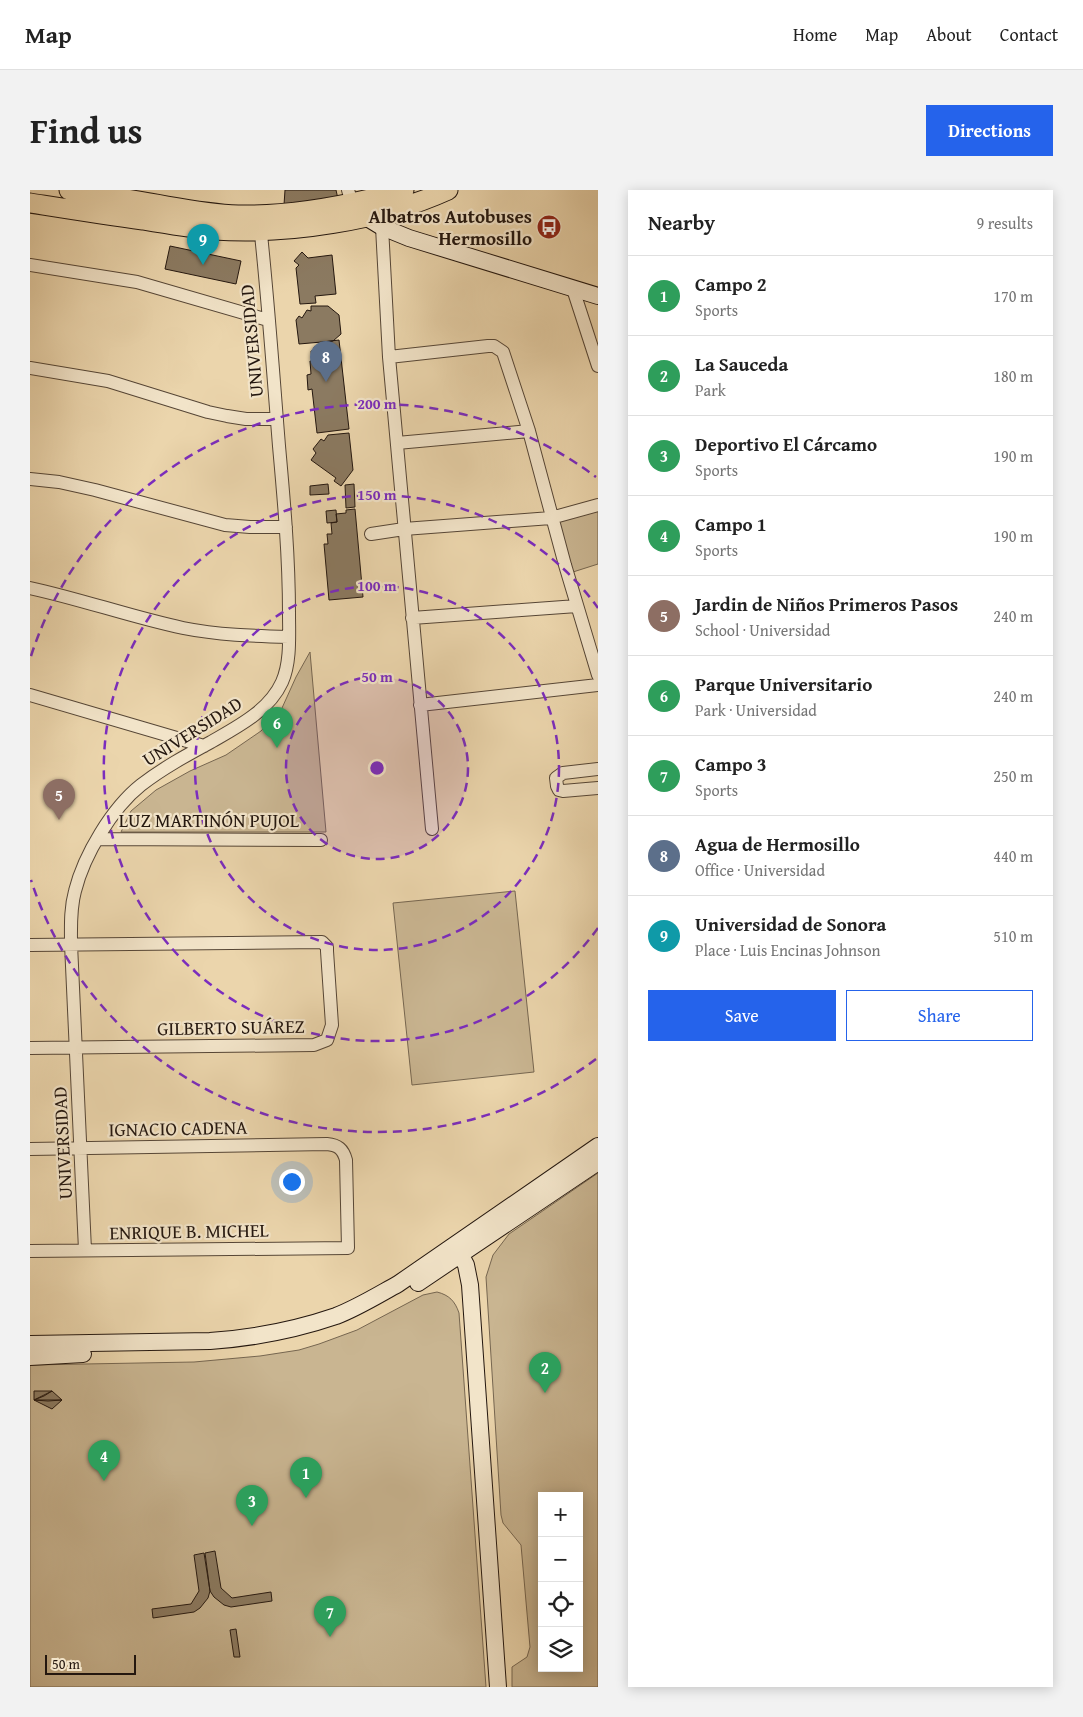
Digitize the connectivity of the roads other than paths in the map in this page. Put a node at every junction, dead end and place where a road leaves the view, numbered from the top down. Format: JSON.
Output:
{"nodes":[{"id":1,"x":69,"y":190,"type":"edge"},
{"id":2,"x":404,"y":190,"type":"edge"},
{"id":3,"x":448,"y":190,"type":"edge"},
{"id":4,"x":30,"y":203,"type":"edge"},
{"id":5,"x":355,"y":203,"type":"edge"},
{"id":6,"x":260,"y":223,"type":"junction"},
{"id":7,"x":382,"y":227,"type":"junction"},
{"id":8,"x":30,"y":265,"type":"edge"},
{"id":9,"x":573,"y":289,"type":"junction"},
{"id":10,"x":598,"y":296,"type":"edge"},
{"id":11,"x":268,"y":320,"type":"junction"},
{"id":12,"x":389,"y":357,"type":"junction"},
{"id":13,"x":598,"y":366,"type":"edge"},
{"id":14,"x":30,"y":368,"type":"edge"},
{"id":15,"x":277,"y":419,"type":"junction"},
{"id":16,"x":528,"y":430,"type":"junction"},
{"id":17,"x":398,"y":443,"type":"junction"},
{"id":18,"x":30,"y":479,"type":"edge"},
{"id":19,"x":598,"y":505,"type":"edge"},
{"id":20,"x":552,"y":518,"type":"junction"},
{"id":21,"x":286,"y":527,"type":"junction"},
{"id":22,"x":404,"y":529,"type":"junction"},
{"id":23,"x":371,"y":534,"type":"dead end"},
{"id":24,"x":30,"y":588,"type":"edge"},
{"id":25,"x":577,"y":606,"type":"junction"},
{"id":26,"x":412,"y":618,"type":"junction"},
{"id":27,"x":290,"y":637,"type":"junction"},
{"id":28,"x":598,"y":675,"type":"edge"},
{"id":29,"x":598,"y":685,"type":"edge"},
{"id":30,"x":30,"y":695,"type":"edge"},
{"id":31,"x":420,"y":705,"type":"junction"},
{"id":32,"x":204,"y":746,"type":"junction"},
{"id":33,"x":598,"y":769,"type":"edge"},
{"id":34,"x":598,"y":788,"type":"edge"},
{"id":35,"x":432,"y":829,"type":"dead end"},
{"id":36,"x":98,"y":839,"type":"junction"},
{"id":37,"x":321,"y":840,"type":"dead end"},
{"id":38,"x":71,"y":944,"type":"junction"},
{"id":39,"x":30,"y":945,"type":"edge"},
{"id":40,"x":76,"y":1047,"type":"junction"},
{"id":41,"x":30,"y":1048,"type":"edge"},
{"id":42,"x":598,"y":1146,"type":"edge"},
{"id":43,"x":30,"y":1149,"type":"edge"},
{"id":44,"x":81,"y":1149,"type":"junction"},
{"id":45,"x":598,"y":1162,"type":"edge"},
{"id":46,"x":348,"y":1248,"type":"joint"},
{"id":47,"x":85,"y":1250,"type":"junction"},
{"id":48,"x":458,"y":1250,"type":"junction"},
{"id":49,"x":30,"y":1251,"type":"edge"},
{"id":50,"x":30,"y":1344,"type":"edge"},
{"id":51,"x":30,"y":1357,"type":"edge"},
{"id":52,"x":498,"y":1687,"type":"edge"}],
"edges":[{"from":1,"to":6,"type":"main road"},
{"from":2,"to":5,"type":"main road"},
{"from":3,"to":5,"type":"main road"},
{"from":4,"to":6,"type":"main road"},
{"from":5,"to":6,"type":"main road"},
{"from":5,"to":7,"type":"main road"},
{"from":6,"to":11,"type":"street","name":"UNIVERSIDAD"},
{"from":7,"to":9,"type":"main road"},
{"from":7,"to":12,"type":"street"},
{"from":8,"to":11,"type":"street"},
{"from":9,"to":10,"type":"main road"},
{"from":9,"to":13,"type":"street"},
{"from":11,"to":15,"type":"street","name":"UNIVERSIDAD"},
{"from":12,"to":16,"type":"street"},
{"from":12,"to":17,"type":"street"},
{"from":14,"to":15,"type":"street"},
{"from":15,"to":21,"type":"street","name":"UNIVERSIDAD"},
{"from":16,"to":17,"type":"street"},
{"from":16,"to":20,"type":"street"},
{"from":17,"to":22,"type":"street"},
{"from":18,"to":21,"type":"street"},
{"from":19,"to":20,"type":"street"},
{"from":20,"to":22,"type":"street"},
{"from":20,"to":25,"type":"street"},
{"from":21,"to":27,"type":"street","name":"UNIVERSIDAD"},
{"from":22,"to":23,"type":"street"},
{"from":22,"to":26,"type":"street"},
{"from":24,"to":27,"type":"street"},
{"from":25,"to":26,"type":"street"},
{"from":25,"to":28,"type":"street"},
{"from":26,"to":31,"type":"street"},
{"from":27,"to":32,"type":"street","name":"UNIVERSIDAD"},
{"from":29,"to":31,"type":"street"},
{"from":30,"to":32,"type":"street"},
{"from":31,"to":35,"type":"street"},
{"from":32,"to":36,"type":"street","name":"UNIVERSIDAD"},
{"from":33,"to":34,"type":"street"},
{"from":36,"to":37,"type":"street","name":"LUZ MARTINÓN PUJOL"},
{"from":36,"to":38,"type":"street","name":"UNIVERSIDAD"},
{"from":38,"to":39,"type":"street"},
{"from":38,"to":40,"type":"street","name":"UNIVERSIDAD"},
{"from":38,"to":40,"type":"street","name":"GILBERTO SUÁREZ"},
{"from":40,"to":41,"type":"street","name":"GILBERTO SUÁREZ"},
{"from":40,"to":44,"type":"street","name":"UNIVERSIDAD"},
{"from":42,"to":48,"type":"main road"},
{"from":43,"to":44,"type":"street","name":"IGNACIO CADENA"},
{"from":44,"to":46,"type":"street","name":"IGNACIO CADENA"},
{"from":44,"to":47,"type":"street","name":"UNIVERSIDAD"},
{"from":45,"to":48,"type":"main road"},
{"from":46,"to":47,"type":"street","name":"ENRIQUE B. MICHEL"},
{"from":47,"to":49,"type":"street","name":"ENRIQUE B. MICHEL"},
{"from":48,"to":50,"type":"main road"},
{"from":48,"to":51,"type":"main road"},
{"from":48,"to":52,"type":"main road"}]}
